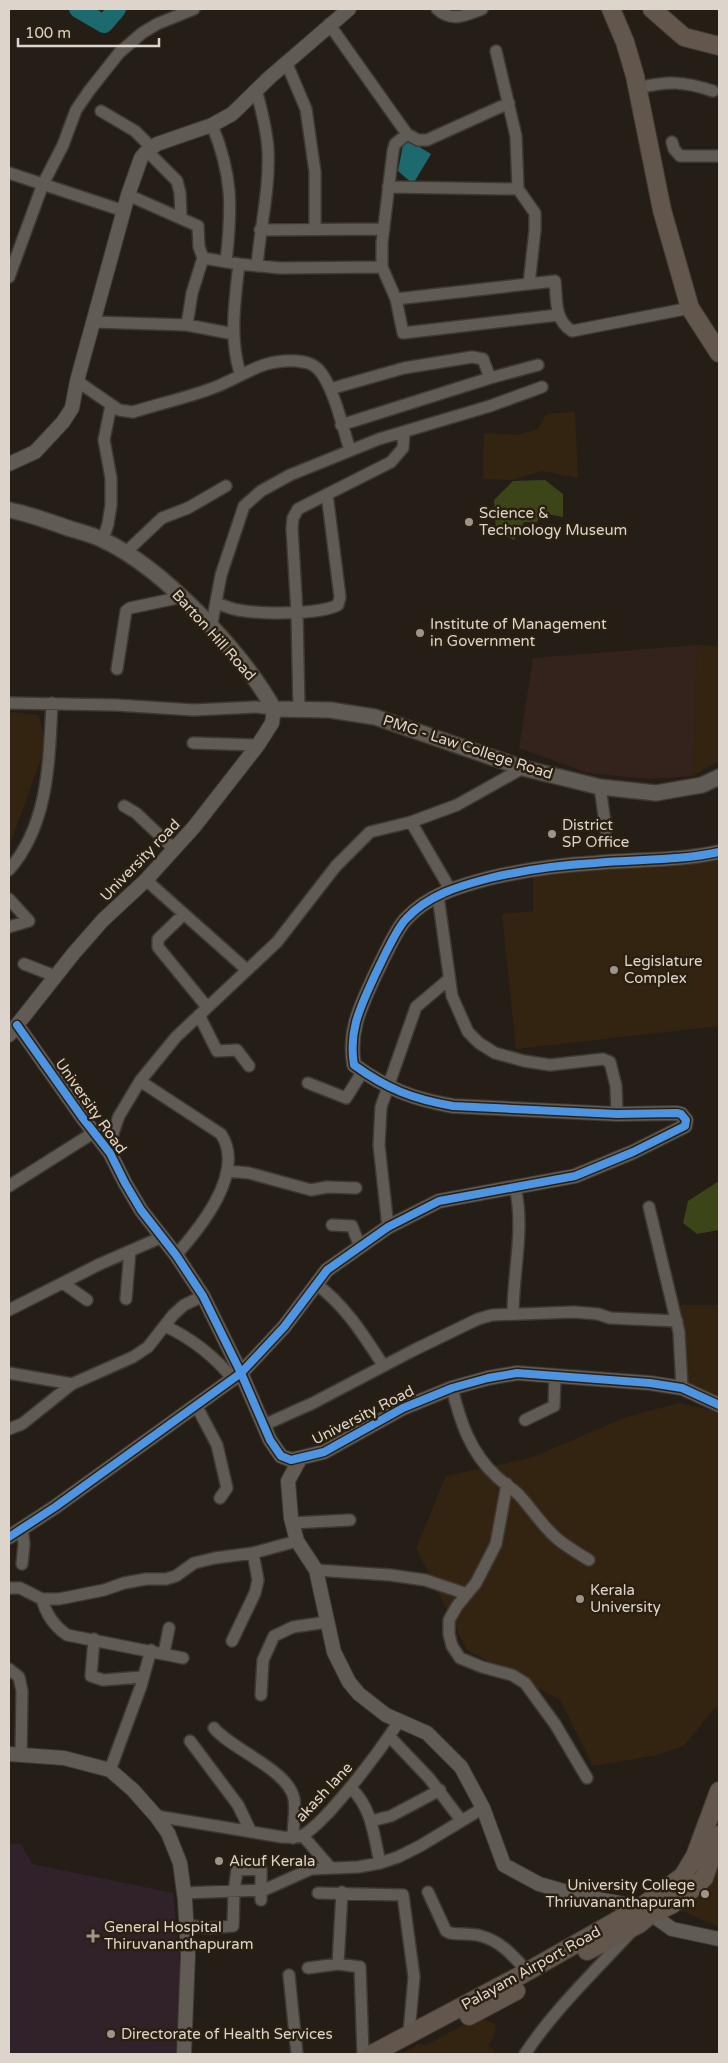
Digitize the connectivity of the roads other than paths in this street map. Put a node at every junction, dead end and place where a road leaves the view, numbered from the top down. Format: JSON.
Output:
{"nodes":[{"id":1,"x":194,"y":9,"type":"edge"},
{"id":2,"x":349,"y":9,"type":"edge"},
{"id":3,"x":437,"y":9,"type":"edge"},
{"id":4,"x":482,"y":9,"type":"edge"},
{"id":5,"x":611,"y":9,"type":"edge"},
{"id":6,"x":652,"y":9,"type":"edge"},
{"id":7,"x":330,"y":24,"type":"junction"},
{"id":8,"x":719,"y":46,"type":"edge"},
{"id":9,"x":496,"y":51,"type":"dead end"},
{"id":10,"x":286,"y":62,"type":"junction"},
{"id":11,"x":638,"y":88,"type":"junction"},
{"id":12,"x":256,"y":89,"type":"junction"},
{"id":13,"x":713,"y":91,"type":"dead end"},
{"id":14,"x":509,"y":103,"type":"junction"},
{"id":15,"x":102,"y":111,"type":"dead end"},
{"id":16,"x":212,"y":125,"type":"junction"},
{"id":17,"x":407,"y":134,"type":"junction"},
{"id":18,"x":672,"y":142,"type":"dead end"},
{"id":19,"x":149,"y":149,"type":"junction"},
{"id":20,"x":719,"y":156,"type":"edge"},
{"id":21,"x":9,"y":173,"type":"edge"},
{"id":22,"x":43,"y":184,"type":"junction"},
{"id":23,"x":388,"y":187,"type":"junction"},
{"id":24,"x":518,"y":189,"type":"junction"},
{"id":25,"x":128,"y":195,"type":"junction"},
{"id":26,"x":124,"y":211,"type":"junction"},
{"id":27,"x":180,"y":218,"type":"junction"},
{"id":28,"x":384,"y":229,"type":"junction"},
{"id":29,"x":260,"y":230,"type":"junction"},
{"id":30,"x":315,"y":230,"type":"junction"},
{"id":31,"x":203,"y":258,"type":"junction"},
{"id":32,"x":226,"y":262,"type":"junction"},
{"id":33,"x":239,"y":264,"type":"junction"},
{"id":34,"x":257,"y":266,"type":"junction"},
{"id":35,"x":382,"y":267,"type":"junction"},
{"id":36,"x":9,"y":277,"type":"edge"},
{"id":37,"x":529,"y":284,"type":"junction"},
{"id":38,"x":396,"y":299,"type":"junction"},
{"id":39,"x":690,"y":308,"type":"junction"},
{"id":40,"x":558,"y":315,"type":"junction"},
{"id":41,"x":94,"y":322,"type":"junction"},
{"id":42,"x":187,"y":325,"type":"junction"},
{"id":43,"x":234,"y":334,"type":"junction"},
{"id":44,"x":719,"y":353,"type":"edge"},
{"id":45,"x":538,"y":365,"type":"dead end"},
{"id":46,"x":240,"y":373,"type":"junction"},
{"id":47,"x":490,"y":378,"type":"junction"},
{"id":48,"x":77,"y":380,"type":"junction"},
{"id":49,"x":542,"y":387,"type":"dead end"},
{"id":50,"x":330,"y":389,"type":"junction"},
{"id":51,"x":111,"y":406,"type":"junction"},
{"id":52,"x":341,"y":426,"type":"junction"},
{"id":53,"x":404,"y":432,"type":"junction"},
{"id":54,"x":350,"y":450,"type":"junction"},
{"id":55,"x":9,"y":464,"type":"edge"},
{"id":56,"x":226,"y":486,"type":"dead end"},
{"id":57,"x":327,"y":494,"type":"junction"},
{"id":58,"x":9,"y":510,"type":"edge"},
{"id":59,"x":103,"y":539,"type":"junction"},
{"id":60,"x":125,"y":553,"type":"junction"},
{"id":61,"x":182,"y":597,"type":"junction"},
{"id":62,"x":216,"y":603,"type":"junction"},
{"id":63,"x":298,"y":613,"type":"junction"},
{"id":64,"x":211,"y":628,"type":"junction"},
{"id":65,"x":117,"y":670,"type":"dead end"},
{"id":66,"x":9,"y":703,"type":"edge"},
{"id":67,"x":52,"y":703,"type":"junction"},
{"id":68,"x":274,"y":709,"type":"junction"},
{"id":69,"x":299,"y":709,"type":"junction"},
{"id":70,"x":193,"y":743,"type":"dead end"},
{"id":71,"x":258,"y":745,"type":"junction"},
{"id":72,"x":523,"y":768,"type":"junction"},
{"id":73,"x":719,"y":777,"type":"edge"},
{"id":74,"x":600,"y":787,"type":"junction"},
{"id":75,"x":124,"y":806,"type":"dead end"},
{"id":76,"x":411,"y":822,"type":"junction"},
{"id":77,"x":606,"y":830,"type":"dead end"},
{"id":78,"x":174,"y":850,"type":"junction"},
{"id":79,"x":719,"y":852,"type":"edge"},
{"id":80,"x":9,"y":870,"type":"edge"},
{"id":81,"x":146,"y":880,"type":"junction"},
{"id":82,"x":444,"y":892,"type":"junction"},
{"id":83,"x":9,"y":899,"type":"edge"},
{"id":84,"x":184,"y":914,"type":"junction"},
{"id":85,"x":9,"y":927,"type":"edge"},
{"id":86,"x":24,"y":964,"type":"dead end"},
{"id":87,"x":247,"y":970,"type":"junction"},
{"id":88,"x":55,"y":976,"type":"junction"},
{"id":89,"x":449,"y":978,"type":"junction"},
{"id":90,"x":203,"y":1011,"type":"junction"},
{"id":91,"x":13,"y":1030,"type":"edge"},
{"id":92,"x":249,"y":1066,"type":"dead end"},
{"id":93,"x":363,"y":1071,"type":"junction"},
{"id":94,"x":140,"y":1081,"type":"junction"},
{"id":95,"x":308,"y":1083,"type":"dead end"},
{"id":96,"x":390,"y":1087,"type":"junction"},
{"id":97,"x":617,"y":1114,"type":"junction"},
{"id":98,"x":93,"y":1133,"type":"junction"},
{"id":99,"x":110,"y":1153,"type":"junction"},
{"id":100,"x":227,"y":1171,"type":"junction"},
{"id":101,"x":9,"y":1186,"type":"edge"},
{"id":102,"x":515,"y":1187,"type":"junction"},
{"id":103,"x":356,"y":1188,"type":"dead end"},
{"id":104,"x":649,"y":1207,"type":"dead end"},
{"id":105,"x":332,"y":1225,"type":"dead end"},
{"id":106,"x":388,"y":1227,"type":"junction"},
{"id":107,"x":162,"y":1237,"type":"junction"},
{"id":108,"x":360,"y":1247,"type":"junction"},
{"id":109,"x":130,"y":1251,"type":"junction"},
{"id":110,"x":176,"y":1255,"type":"junction"},
{"id":111,"x":63,"y":1283,"type":"junction"},
{"id":112,"x":316,"y":1284,"type":"junction"},
{"id":113,"x":203,"y":1296,"type":"junction"},
{"id":114,"x":126,"y":1298,"type":"dead end"},
{"id":115,"x":86,"y":1300,"type":"dead end"},
{"id":116,"x":9,"y":1310,"type":"edge"},
{"id":117,"x":513,"y":1314,"type":"junction"},
{"id":118,"x":677,"y":1321,"type":"junction"},
{"id":119,"x":164,"y":1326,"type":"junction"},
{"id":120,"x":383,"y":1365,"type":"junction"},
{"id":121,"x":9,"y":1373,"type":"edge"},
{"id":122,"x":555,"y":1375,"type":"junction"},
{"id":123,"x":237,"y":1376,"type":"junction"},
{"id":124,"x":72,"y":1384,"type":"junction"},
{"id":125,"x":452,"y":1388,"type":"junction"},
{"id":126,"x":682,"y":1388,"type":"junction"},
{"id":127,"x":719,"y":1405,"type":"edge"},
{"id":128,"x":196,"y":1407,"type":"junction"},
{"id":129,"x":525,"y":1420,"type":"dead end"},
{"id":130,"x":264,"y":1426,"type":"junction"},
{"id":131,"x":9,"y":1429,"type":"edge"},
{"id":132,"x":281,"y":1456,"type":"junction"},
{"id":133,"x":300,"y":1459,"type":"junction"},
{"id":134,"x":288,"y":1481,"type":"junction"},
{"id":135,"x":507,"y":1484,"type":"junction"},
{"id":136,"x":220,"y":1498,"type":"dead end"},
{"id":137,"x":350,"y":1520,"type":"dead end"},
{"id":138,"x":292,"y":1524,"type":"junction"},
{"id":139,"x":22,"y":1528,"type":"junction"},
{"id":140,"x":9,"y":1537,"type":"edge"},
{"id":141,"x":296,"y":1541,"type":"junction"},
{"id":142,"x":253,"y":1553,"type":"junction"},
{"id":143,"x":589,"y":1560,"type":"dead end"},
{"id":144,"x":22,"y":1564,"type":"dead end"},
{"id":145,"x":316,"y":1570,"type":"junction"},
{"id":146,"x":9,"y":1588,"type":"edge"},
{"id":147,"x":467,"y":1594,"type":"junction"},
{"id":148,"x":42,"y":1599,"type":"junction"},
{"id":149,"x":327,"y":1622,"type":"junction"},
{"id":150,"x":168,"y":1628,"type":"dead end"},
{"id":151,"x":94,"y":1639,"type":"junction"},
{"id":152,"x":232,"y":1641,"type":"dead end"},
{"id":153,"x":151,"y":1650,"type":"junction"},
{"id":154,"x":164,"y":1653,"type":"junction"},
{"id":155,"x":183,"y":1658,"type":"dead end"},
{"id":156,"x":9,"y":1670,"type":"edge"},
{"id":157,"x":142,"y":1676,"type":"junction"},
{"id":158,"x":261,"y":1695,"type":"dead end"},
{"id":159,"x":400,"y":1720,"type":"junction"},
{"id":160,"x":214,"y":1728,"type":"dead end"},
{"id":161,"x":389,"y":1736,"type":"junction"},
{"id":162,"x":190,"y":1741,"type":"dead end"},
{"id":163,"x":15,"y":1754,"type":"edge"},
{"id":164,"x":110,"y":1770,"type":"junction"},
{"id":165,"x":586,"y":1778,"type":"dead end"},
{"id":166,"x":351,"y":1788,"type":"junction"},
{"id":167,"x":440,"y":1790,"type":"junction"},
{"id":168,"x":719,"y":1791,"type":"edge"},
{"id":169,"x":483,"y":1808,"type":"junction"},
{"id":170,"x":156,"y":1816,"type":"junction"},
{"id":171,"x":462,"y":1820,"type":"junction"},
{"id":172,"x":371,"y":1821,"type":"junction"},
{"id":173,"x":251,"y":1832,"type":"junction"},
{"id":174,"x":719,"y":1835,"type":"edge"},
{"id":175,"x":298,"y":1836,"type":"junction"},
{"id":176,"x":380,"y":1863,"type":"junction"},
{"id":177,"x":330,"y":1868,"type":"junction"},
{"id":178,"x":234,"y":1892,"type":"junction"},
{"id":179,"x":342,"y":1892,"type":"junction"},
{"id":180,"x":428,"y":1892,"type":"dead end"},
{"id":181,"x":184,"y":1893,"type":"junction"},
{"id":182,"x":318,"y":1893,"type":"dead end"},
{"id":183,"x":261,"y":1895,"type":"junction"},
{"id":184,"x":644,"y":1915,"type":"junction"},
{"id":185,"x":186,"y":1925,"type":"junction"},
{"id":186,"x":719,"y":1939,"type":"edge"},
{"id":187,"x":338,"y":1964,"type":"junction"},
{"id":188,"x":308,"y":1968,"type":"dead end"},
{"id":189,"x":527,"y":1971,"type":"junction"},
{"id":190,"x":289,"y":1976,"type":"dead end"},
{"id":191,"x":409,"y":2033,"type":"junction"},
{"id":192,"x":184,"y":2054,"type":"edge"},
{"id":193,"x":297,"y":2054,"type":"edge"},
{"id":194,"x":363,"y":2054,"type":"edge"},
{"id":195,"x":372,"y":2054,"type":"edge"},
{"id":196,"x":395,"y":2054,"type":"edge"},
{"id":197,"x":525,"y":2054,"type":"edge"}],
"edges":[{"from":1,"to":22,"type":"street"},
{"from":2,"to":7,"type":"street"},
{"from":3,"to":4,"type":"street"},
{"from":5,"to":11,"type":"main road"},
{"from":6,"to":8,"type":"main road"},
{"from":7,"to":10,"type":"street"},
{"from":7,"to":17,"type":"street"},
{"from":9,"to":14,"type":"street"},
{"from":10,"to":12,"type":"street"},
{"from":10,"to":30,"type":"street"},
{"from":11,"to":13,"type":"street"},
{"from":11,"to":39,"type":"main road"},
{"from":12,"to":16,"type":"street"},
{"from":12,"to":29,"type":"street"},
{"from":14,"to":17,"type":"street"},
{"from":14,"to":24,"type":"street"},
{"from":15,"to":19,"type":"street"},
{"from":16,"to":19,"type":"street"},
{"from":16,"to":32,"type":"street"},
{"from":17,"to":23,"type":"street"},
{"from":18,"to":20,"type":"street"},
{"from":19,"to":25,"type":"street"},
{"from":19,"to":27,"type":"street"},
{"from":21,"to":22,"type":"street"},
{"from":22,"to":26,"type":"street"},
{"from":22,"to":36,"type":"street"},
{"from":23,"to":24,"type":"street"},
{"from":23,"to":28,"type":"street"},
{"from":24,"to":37,"type":"street"},
{"from":25,"to":26,"type":"street"},
{"from":25,"to":27,"type":"street"},
{"from":26,"to":41,"type":"street"},
{"from":27,"to":31,"type":"street"},
{"from":28,"to":30,"type":"street"},
{"from":28,"to":35,"type":"street"},
{"from":29,"to":30,"type":"street"},
{"from":29,"to":34,"type":"street"},
{"from":31,"to":32,"type":"street"},
{"from":31,"to":42,"type":"street"},
{"from":32,"to":33,"type":"street"},
{"from":33,"to":34,"type":"street"},
{"from":33,"to":43,"type":"street"},
{"from":34,"to":35,"type":"street"},
{"from":35,"to":38,"type":"street"},
{"from":37,"to":38,"type":"street"},
{"from":37,"to":40,"type":"street"},
{"from":38,"to":40,"type":"street"},
{"from":39,"to":40,"type":"street"},
{"from":39,"to":44,"type":"main road"},
{"from":41,"to":42,"type":"street"},
{"from":41,"to":48,"type":"street"},
{"from":42,"to":43,"type":"street"},
{"from":43,"to":46,"type":"street"},
{"from":45,"to":47,"type":"street"},
{"from":46,"to":50,"type":"street"},
{"from":46,"to":51,"type":"street"},
{"from":47,"to":50,"type":"street"},
{"from":47,"to":52,"type":"street"},
{"from":48,"to":51,"type":"street"},
{"from":48,"to":55,"type":"street"},
{"from":49,"to":53,"type":"street"},
{"from":50,"to":52,"type":"street"},
{"from":51,"to":59,"type":"street"},
{"from":52,"to":54,"type":"street"},
{"from":53,"to":54,"type":"street"},
{"from":53,"to":57,"type":"street"},
{"from":54,"to":62,"type":"street"},
{"from":56,"to":60,"type":"street"},
{"from":57,"to":63,"type":"street"},
{"from":57,"to":63,"type":"street"},
{"from":58,"to":59,"type":"main road","name":"Barton Hill Road"},
{"from":59,"to":60,"type":"main road","name":"Barton Hill Road"},
{"from":60,"to":61,"type":"main road","name":"Barton Hill Road"},
{"from":61,"to":64,"type":"main road","name":"Barton Hill Road"},
{"from":61,"to":65,"type":"street"},
{"from":62,"to":63,"type":"street"},
{"from":62,"to":64,"type":"street"},
{"from":63,"to":69,"type":"street"},
{"from":64,"to":68,"type":"main road","name":"Barton Hill Road"},
{"from":66,"to":67,"type":"street"},
{"from":67,"to":68,"type":"street"},
{"from":67,"to":80,"type":"street"},
{"from":68,"to":69,"type":"main road","name":"PMG - Law College Road"},
{"from":68,"to":71,"type":"street","name":"University road"},
{"from":69,"to":72,"type":"main road","name":"PMG - Law College Road"},
{"from":70,"to":71,"type":"street"},
{"from":71,"to":78,"type":"street","name":"University road"},
{"from":72,"to":74,"type":"main road","name":"PMG - Law College Road"},
{"from":72,"to":76,"type":"street"},
{"from":73,"to":74,"type":"main road","name":"PMG - Law College Road"},
{"from":74,"to":77,"type":"street"},
{"from":75,"to":78,"type":"street"},
{"from":76,"to":82,"type":"street"},
{"from":76,"to":87,"type":"street"},
{"from":78,"to":81,"type":"street","name":"University road"},
{"from":79,"to":82,"type":"street"},
{"from":81,"to":84,"type":"street"},
{"from":81,"to":88,"type":"street","name":"University road"},
{"from":82,"to":89,"type":"street"},
{"from":82,"to":93,"type":"street"},
{"from":83,"to":85,"type":"street"},
{"from":84,"to":87,"type":"street"},
{"from":84,"to":90,"type":"street"},
{"from":86,"to":88,"type":"street"},
{"from":87,"to":90,"type":"street"},
{"from":88,"to":91,"type":"street","name":"University road"},
{"from":89,"to":96,"type":"street"},
{"from":89,"to":97,"type":"street"},
{"from":90,"to":92,"type":"street"},
{"from":90,"to":94,"type":"street"},
{"from":91,"to":98,"type":"street","name":"University Road"},
{"from":93,"to":95,"type":"street"},
{"from":93,"to":96,"type":"street"},
{"from":94,"to":99,"type":"street"},
{"from":94,"to":100,"type":"street"},
{"from":96,"to":97,"type":"street"},
{"from":96,"to":106,"type":"street"},
{"from":97,"to":102,"type":"street"},
{"from":98,"to":99,"type":"street","name":"University Road"},
{"from":98,"to":101,"type":"street"},
{"from":99,"to":107,"type":"street","name":"University Road"},
{"from":100,"to":103,"type":"street"},
{"from":100,"to":110,"type":"street"},
{"from":102,"to":106,"type":"street"},
{"from":102,"to":117,"type":"street"},
{"from":104,"to":118,"type":"street"},
{"from":105,"to":108,"type":"street"},
{"from":106,"to":108,"type":"street"},
{"from":107,"to":109,"type":"street"},
{"from":107,"to":110,"type":"street","name":"University Road"},
{"from":108,"to":112,"type":"street"},
{"from":109,"to":111,"type":"street"},
{"from":109,"to":114,"type":"street"},
{"from":110,"to":113,"type":"street","name":"University Road"},
{"from":111,"to":115,"type":"street"},
{"from":111,"to":116,"type":"street"},
{"from":112,"to":120,"type":"street"},
{"from":112,"to":123,"type":"street"},
{"from":113,"to":119,"type":"street"},
{"from":113,"to":123,"type":"street","name":"University Road"},
{"from":117,"to":118,"type":"street"},
{"from":117,"to":120,"type":"street"},
{"from":118,"to":126,"type":"street"},
{"from":119,"to":123,"type":"street"},
{"from":119,"to":124,"type":"street"},
{"from":120,"to":130,"type":"street"},
{"from":121,"to":124,"type":"street"},
{"from":122,"to":125,"type":"street","name":"University Road"},
{"from":122,"to":126,"type":"street","name":"University Road"},
{"from":122,"to":129,"type":"street"},
{"from":123,"to":128,"type":"street"},
{"from":123,"to":130,"type":"street","name":"University Road"},
{"from":124,"to":131,"type":"street"},
{"from":125,"to":133,"type":"street","name":"University Road"},
{"from":125,"to":135,"type":"street"},
{"from":126,"to":127,"type":"street","name":"University Road"},
{"from":128,"to":136,"type":"street"},
{"from":128,"to":139,"type":"street"},
{"from":130,"to":132,"type":"street","name":"University Road"},
{"from":132,"to":133,"type":"street","name":"University Road"},
{"from":132,"to":134,"type":"street"},
{"from":133,"to":134,"type":"street"},
{"from":134,"to":138,"type":"street"},
{"from":135,"to":143,"type":"street"},
{"from":135,"to":147,"type":"street"},
{"from":137,"to":138,"type":"street"},
{"from":138,"to":141,"type":"street"},
{"from":139,"to":140,"type":"street"},
{"from":139,"to":144,"type":"street"},
{"from":141,"to":142,"type":"street"},
{"from":141,"to":145,"type":"street"},
{"from":142,"to":148,"type":"street"},
{"from":142,"to":152,"type":"street"},
{"from":145,"to":147,"type":"street"},
{"from":145,"to":149,"type":"street"},
{"from":146,"to":148,"type":"street"},
{"from":147,"to":165,"type":"street"},
{"from":148,"to":151,"type":"street"},
{"from":149,"to":158,"type":"street"},
{"from":149,"to":159,"type":"street"},
{"from":150,"to":154,"type":"street"},
{"from":151,"to":153,"type":"street"},
{"from":151,"to":157,"type":"street"},
{"from":153,"to":154,"type":"street"},
{"from":153,"to":157,"type":"street"},
{"from":154,"to":155,"type":"street"},
{"from":156,"to":163,"type":"street"},
{"from":157,"to":164,"type":"street"},
{"from":159,"to":161,"type":"street","name":"akash lane"},
{"from":159,"to":169,"type":"street"},
{"from":160,"to":175,"type":"street"},
{"from":161,"to":166,"type":"street","name":"akash lane"},
{"from":161,"to":167,"type":"street"},
{"from":162,"to":173,"type":"street"},
{"from":163,"to":164,"type":"street"},
{"from":164,"to":170,"type":"street"},
{"from":166,"to":172,"type":"street"},
{"from":166,"to":175,"type":"street","name":"akash lane"},
{"from":167,"to":171,"type":"street"},
{"from":167,"to":172,"type":"street"},
{"from":168,"to":184,"type":"main road","name":"Palayam Airport Road"},
{"from":169,"to":171,"type":"street"},
{"from":169,"to":184,"type":"street"},
{"from":170,"to":173,"type":"street","name":"akash lane"},
{"from":170,"to":181,"type":"street"},
{"from":171,"to":176,"type":"street"},
{"from":172,"to":176,"type":"street"},
{"from":173,"to":175,"type":"street","name":"akash lane"},
{"from":174,"to":184,"type":"main road","name":"Palayam Airport Road"},
{"from":175,"to":177,"type":"street"},
{"from":176,"to":177,"type":"street"},
{"from":177,"to":183,"type":"street"},
{"from":178,"to":181,"type":"street"},
{"from":178,"to":183,"type":"street"},
{"from":178,"to":183,"type":"street"},
{"from":178,"to":185,"type":"street"},
{"from":179,"to":182,"type":"street"},
{"from":179,"to":187,"type":"street"},
{"from":179,"to":191,"type":"street"},
{"from":180,"to":189,"type":"street"},
{"from":181,"to":185,"type":"street"},
{"from":184,"to":186,"type":"street"},
{"from":184,"to":189,"type":"main road","name":"Palayam Airport Road"},
{"from":184,"to":196,"type":"main road","name":"Palayam Airport Road"},
{"from":184,"to":197,"type":"street"},
{"from":185,"to":192,"type":"street"},
{"from":187,"to":188,"type":"street"},
{"from":187,"to":194,"type":"street"},
{"from":189,"to":191,"type":"main road","name":"Palayam Airport Road"},
{"from":190,"to":193,"type":"street"},
{"from":191,"to":195,"type":"main road","name":"Palayam Airport Road"}]}
